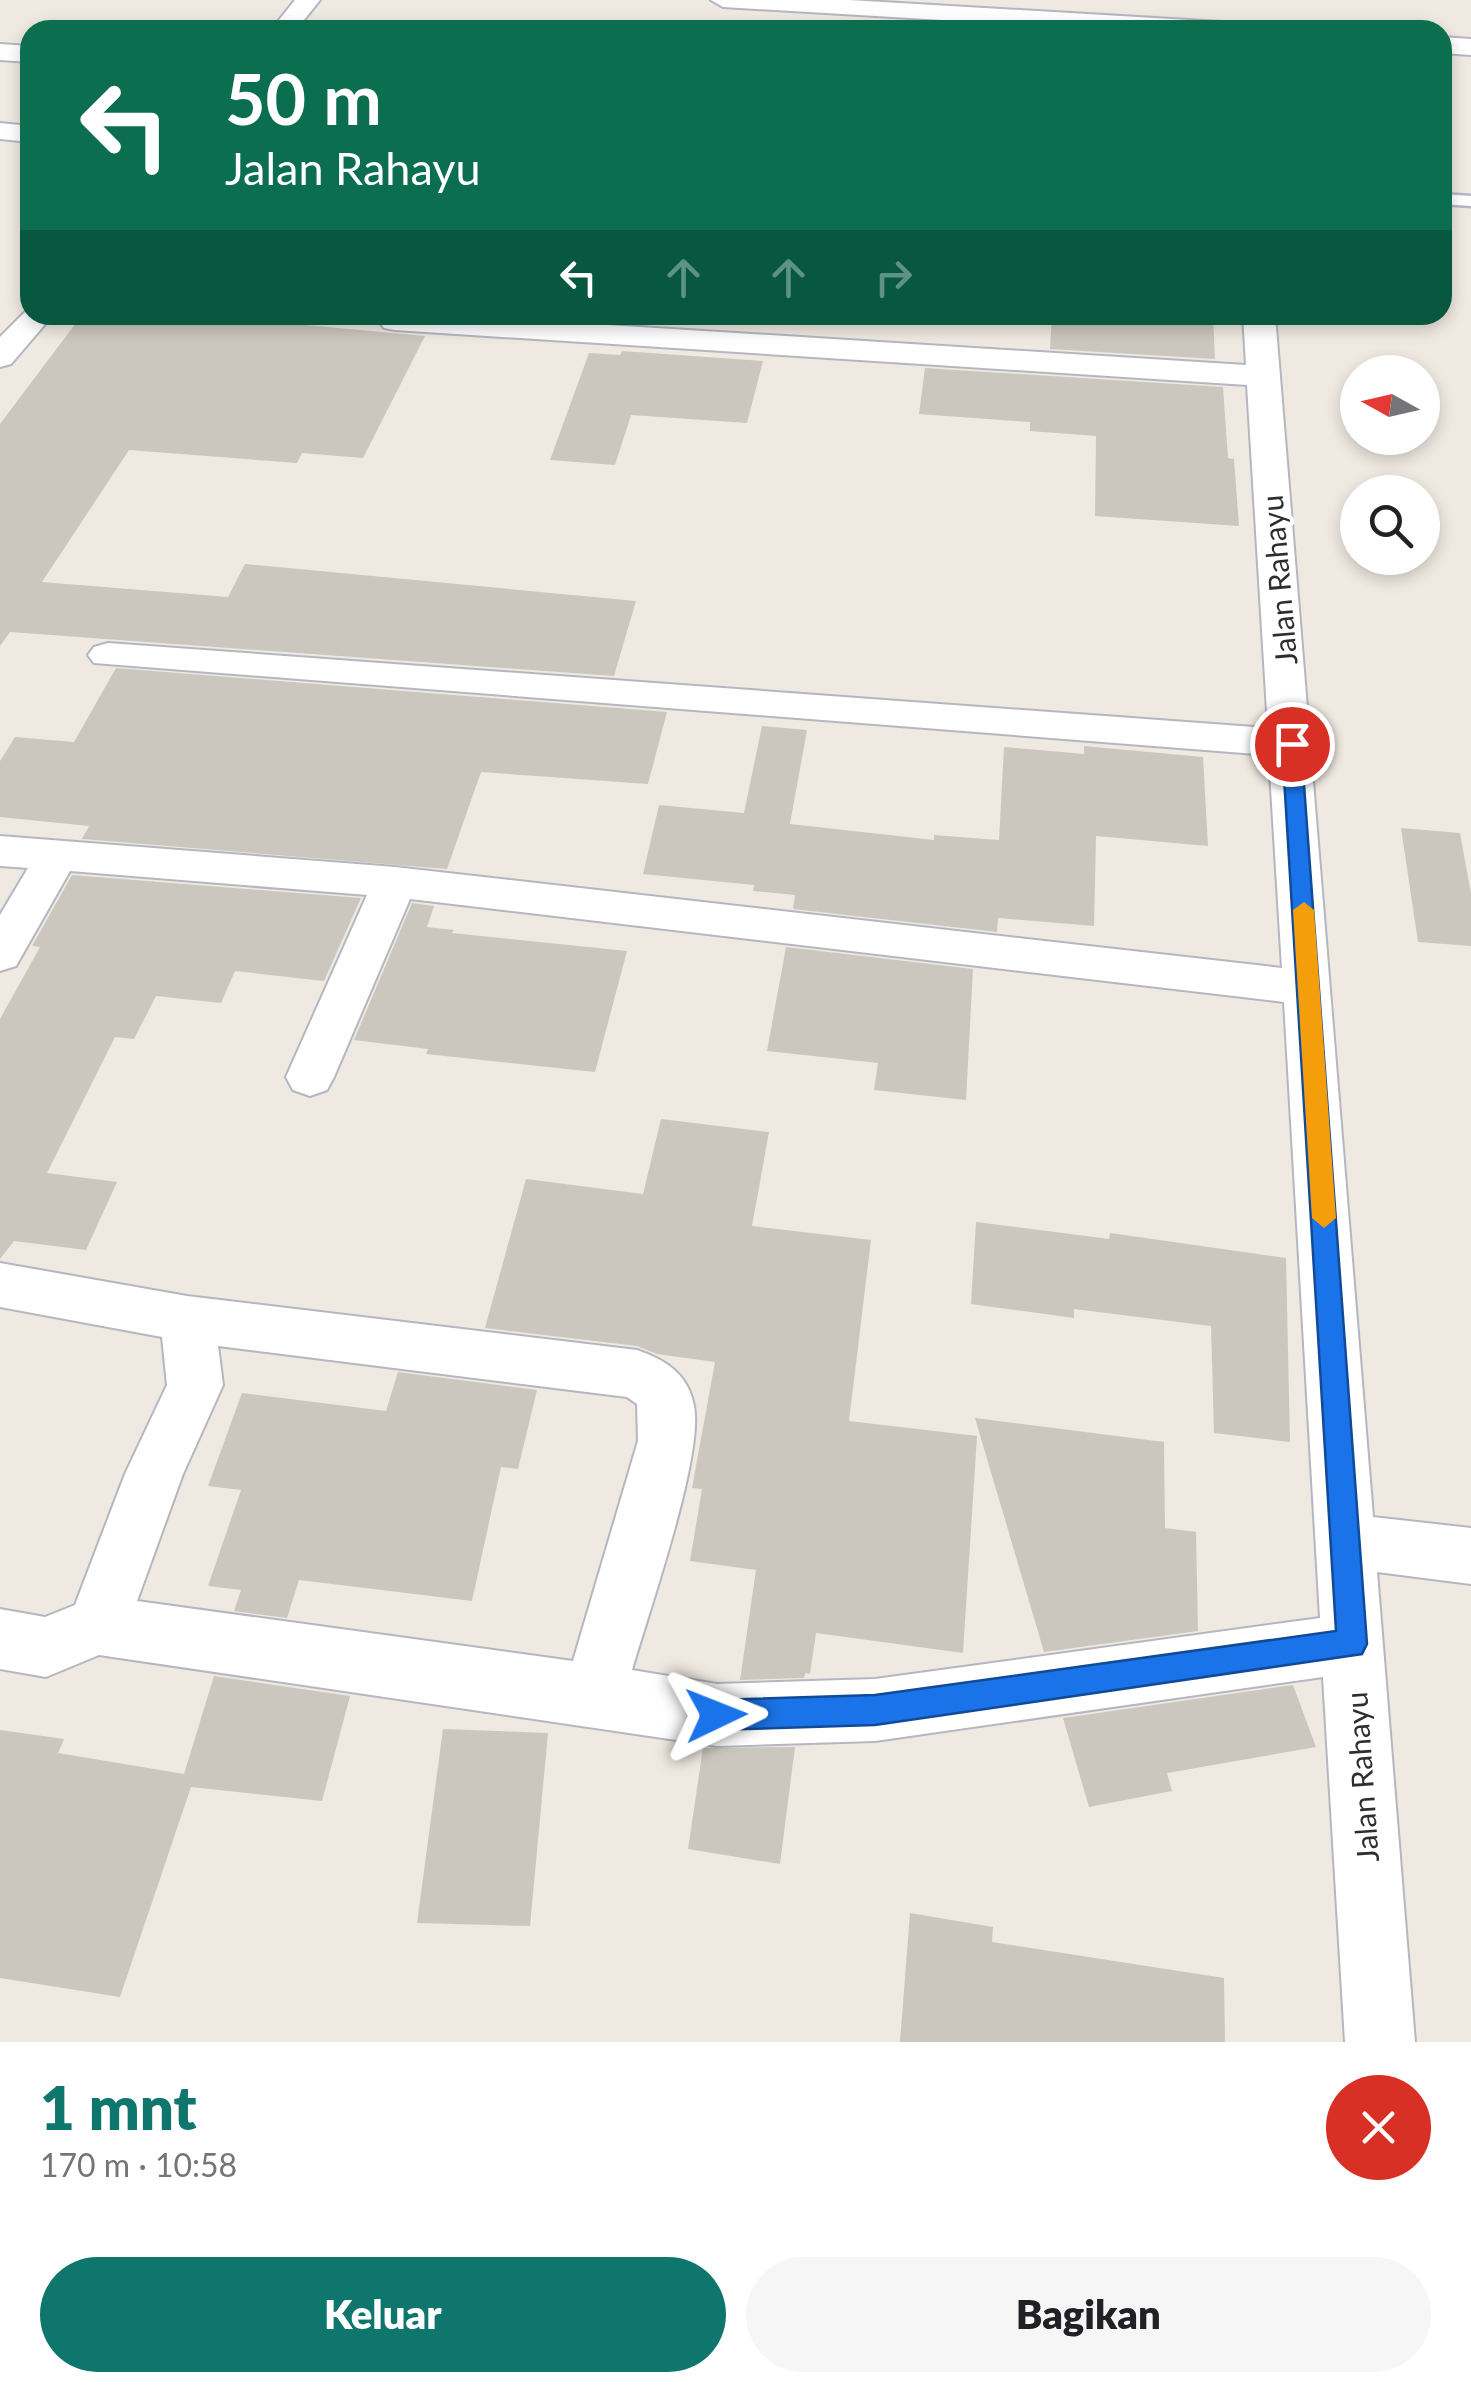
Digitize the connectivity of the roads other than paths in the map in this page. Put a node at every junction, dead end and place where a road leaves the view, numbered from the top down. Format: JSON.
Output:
{"nodes":[{"id":1,"x":308,"y":0,"type":"edge"},
{"id":2,"x":723,"y":0,"type":"edge"},
{"id":3,"x":291,"y":20,"type":"edge"},
{"id":4,"x":1067,"y":20,"type":"edge"},
{"id":5,"x":28,"y":325,"type":"edge"},
{"id":6,"x":457,"y":325,"type":"edge"},
{"id":7,"x":1259,"y":325,"type":"edge"},
{"id":8,"x":0,"y":356,"type":"edge"},
{"id":9,"x":1262,"y":376,"type":"junction"},
{"id":10,"x":108,"y":655,"type":"dead end"},
{"id":11,"x":1292,"y":744,"type":"junction"},
{"id":12,"x":0,"y":852,"type":"edge"},
{"id":13,"x":56,"y":858,"type":"junction"},
{"id":14,"x":395,"y":882,"type":"junction"},
{"id":15,"x":0,"y":954,"type":"edge"},
{"id":16,"x":1309,"y":988,"type":"junction"},
{"id":17,"x":310,"y":1077,"type":"dead end"},
{"id":18,"x":0,"y":1285,"type":"edge"},
{"id":19,"x":187,"y":1319,"type":"junction"},
{"id":20,"x":253,"y":1326,"type":"junction"},
{"id":21,"x":194,"y":1385,"type":"junction"},
{"id":22,"x":1345,"y":1541,"type":"junction"},
{"id":23,"x":1471,"y":1556,"type":"edge"},
{"id":24,"x":98,"y":1625,"type":"junction"},
{"id":25,"x":0,"y":1639,"type":"edge"},
{"id":26,"x":1352,"y":1644,"type":"junction"},
{"id":27,"x":594,"y":1695,"type":"junction"},
{"id":28,"x":1380,"y":2042,"type":"edge"}],
"edges":[{"from":1,"to":3,"type":"street"},
{"from":2,"to":4,"type":"street"},
{"from":5,"to":8,"type":"street"},
{"from":6,"to":9,"type":"street"},
{"from":7,"to":9,"type":"street","name":"Jalan Rahayu"},
{"from":9,"to":11,"type":"street","name":"Jalan Rahayu"},
{"from":10,"to":11,"type":"street"},
{"from":11,"to":16,"type":"street","name":"Jalan Rahayu"},
{"from":12,"to":13,"type":"street"},
{"from":13,"to":14,"type":"street"},
{"from":13,"to":15,"type":"street"},
{"from":14,"to":16,"type":"street"},
{"from":14,"to":17,"type":"street"},
{"from":16,"to":22,"type":"street","name":"Jalan Rahayu"},
{"from":18,"to":19,"type":"street"},
{"from":19,"to":20,"type":"street"},
{"from":19,"to":21,"type":"street"},
{"from":20,"to":21,"type":"street"},
{"from":20,"to":27,"type":"street"},
{"from":21,"to":24,"type":"street"},
{"from":22,"to":23,"type":"street"},
{"from":22,"to":26,"type":"street","name":"Jalan Rahayu"},
{"from":24,"to":25,"type":"street"},
{"from":24,"to":27,"type":"street"},
{"from":26,"to":27,"type":"street"},
{"from":26,"to":28,"type":"street","name":"Jalan Rahayu"}]}
